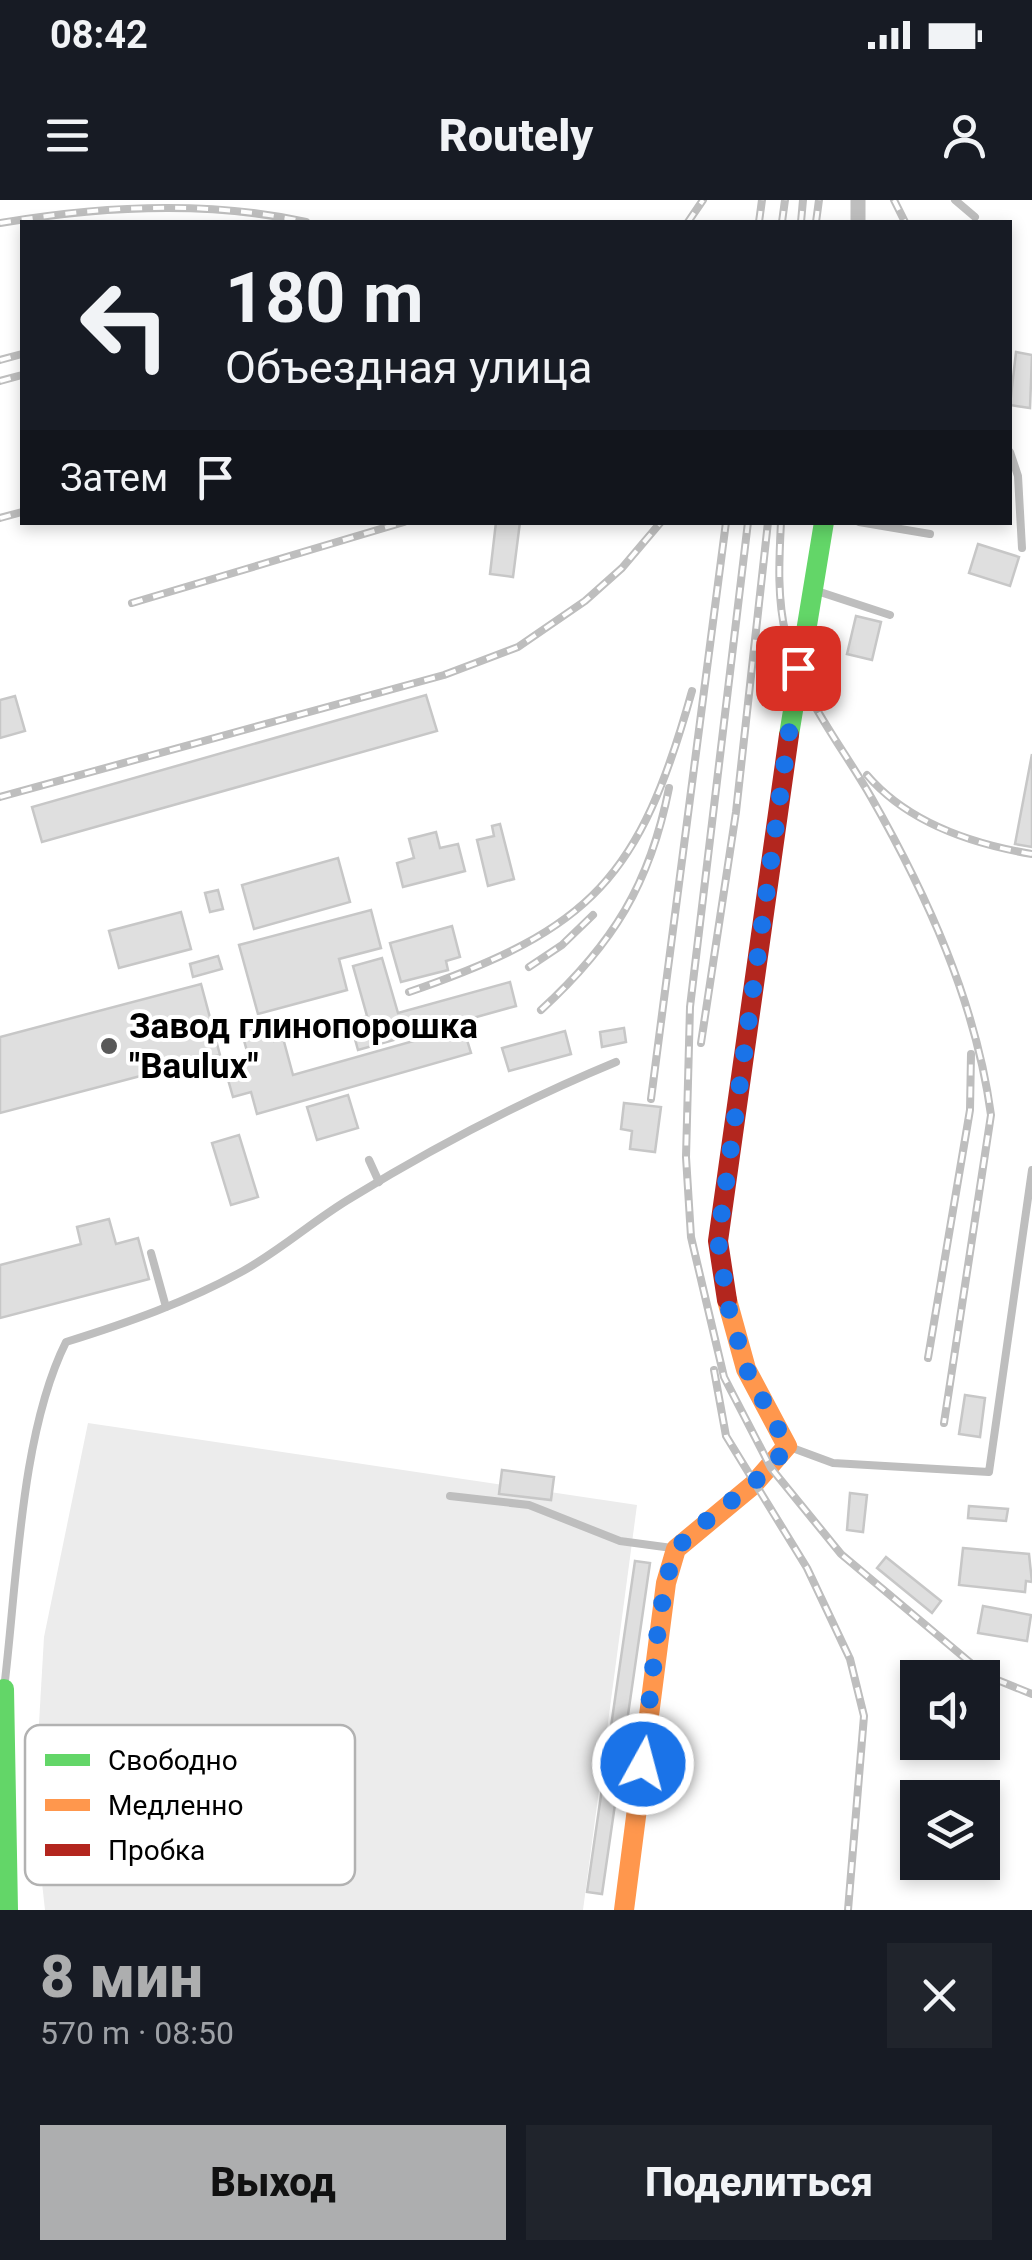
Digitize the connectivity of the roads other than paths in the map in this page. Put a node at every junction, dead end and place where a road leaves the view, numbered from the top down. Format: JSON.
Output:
{"nodes":[{"id":1,"x":955,"y":200,"type":"edge"},
{"id":2,"x":974,"y":218,"type":"dead end"},
{"id":3,"x":1012,"y":458,"type":"edge"},
{"id":4,"x":824,"y":525,"type":"edge"},
{"id":5,"x":877,"y":525,"type":"edge"},
{"id":6,"x":930,"y":534,"type":"dead end"},
{"id":7,"x":1022,"y":548,"type":"dead end"},
{"id":8,"x":813,"y":590,"type":"junction"},
{"id":9,"x":890,"y":615,"type":"dead end"},
{"id":10,"x":616,"y":1062,"type":"dead end"},
{"id":11,"x":369,"y":1160,"type":"dead end"},
{"id":12,"x":1032,"y":1170,"type":"edge"},
{"id":13,"x":379,"y":1182,"type":"junction"},
{"id":14,"x":151,"y":1253,"type":"dead end"},
{"id":15,"x":166,"y":1307,"type":"junction"},
{"id":16,"x":787,"y":1446,"type":"junction"},
{"id":17,"x":450,"y":1496,"type":"dead end"},
{"id":18,"x":676,"y":1549,"type":"junction"},
{"id":19,"x":1,"y":1687,"type":"edge"},
{"id":20,"x":8,"y":1910,"type":"edge"},
{"id":21,"x":624,"y":1910,"type":"edge"}],
"edges":[{"from":1,"to":2,"type":"lane"},
{"from":3,"to":7,"type":"lane"},
{"from":4,"to":8,"type":"street"},
{"from":5,"to":6,"type":"lane"},
{"from":8,"to":9,"type":"lane"},
{"from":8,"to":16,"type":"street"},
{"from":10,"to":13,"type":"lane"},
{"from":11,"to":13,"type":"lane"},
{"from":12,"to":16,"type":"lane"},
{"from":13,"to":15,"type":"lane"},
{"from":14,"to":15,"type":"lane"},
{"from":15,"to":19,"type":"lane"},
{"from":16,"to":18,"type":"street"},
{"from":17,"to":18,"type":"lane"},
{"from":18,"to":21,"type":"street"},
{"from":19,"to":20,"type":"street"}]}
